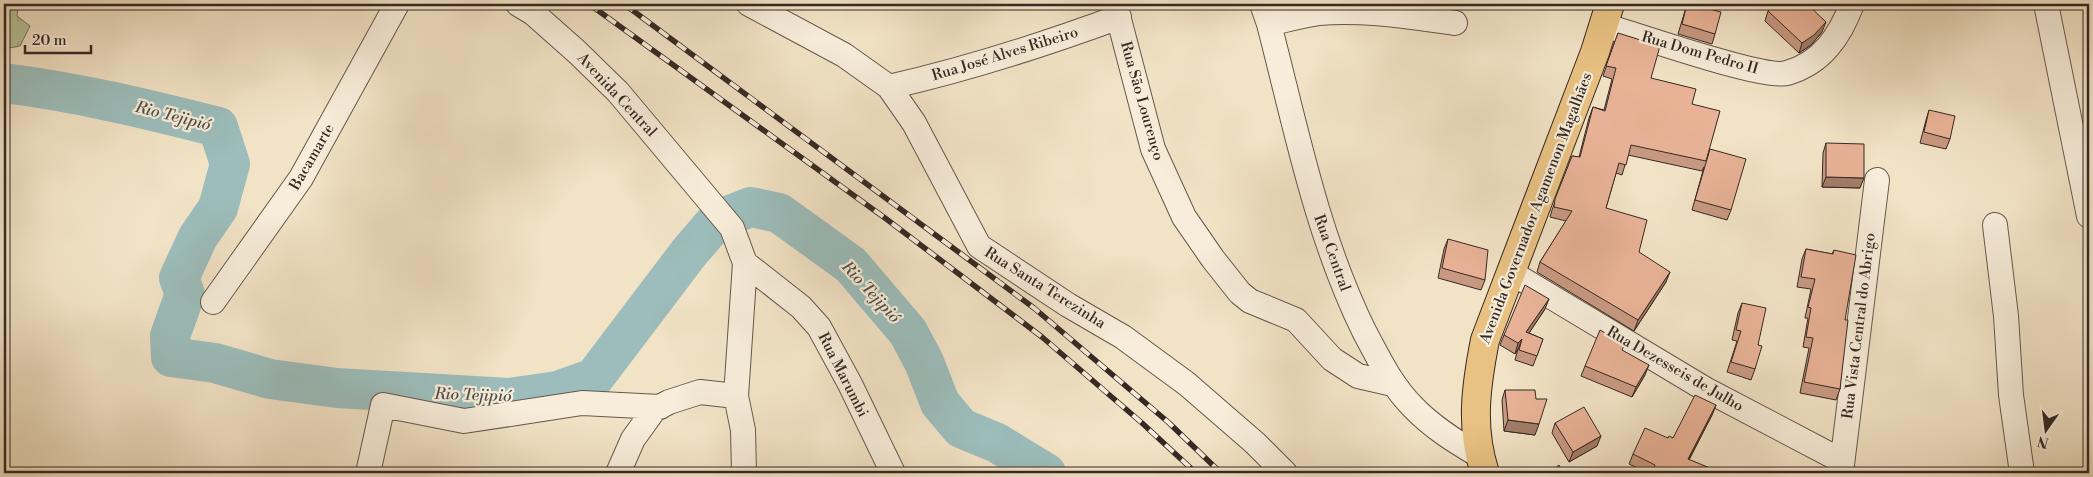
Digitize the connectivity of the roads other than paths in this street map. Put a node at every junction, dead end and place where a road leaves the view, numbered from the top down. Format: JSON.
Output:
{"nodes":[{"id":1,"x":397,"y":4,"type":"edge"},
{"id":2,"x":750,"y":4,"type":"edge"},
{"id":3,"x":1852,"y":4,"type":"edge"},
{"id":4,"x":2046,"y":4,"type":"edge"},
{"id":5,"x":529,"y":7,"type":"edge"},
{"id":6,"x":1117,"y":10,"type":"edge"},
{"id":7,"x":1266,"y":14,"type":"edge"},
{"id":8,"x":1607,"y":14,"type":"edge"},
{"id":9,"x":1455,"y":23,"type":"dead end"},
{"id":10,"x":890,"y":87,"type":"junction"},
{"id":11,"x":1877,"y":180,"type":"dead end"},
{"id":12,"x":2089,"y":216,"type":"edge"},
{"id":13,"x":1995,"y":224,"type":"dead end"},
{"id":14,"x":745,"y":263,"type":"junction"},
{"id":15,"x":1510,"y":272,"type":"junction"},
{"id":16,"x":213,"y":302,"type":"dead end"},
{"id":17,"x":1393,"y":384,"type":"junction"},
{"id":18,"x":736,"y":396,"type":"junction"},
{"id":19,"x":660,"y":407,"type":"junction"},
{"id":20,"x":1482,"y":465,"type":"edge"},
{"id":21,"x":1841,"y":467,"type":"edge"},
{"id":22,"x":368,"y":473,"type":"edge"},
{"id":23,"x":618,"y":473,"type":"edge"},
{"id":24,"x":744,"y":473,"type":"edge"},
{"id":25,"x":893,"y":473,"type":"edge"},
{"id":26,"x":1285,"y":473,"type":"edge"},
{"id":27,"x":2022,"y":473,"type":"edge"}],
"edges":[{"from":1,"to":16,"type":"street","name":"Bacamarte"},
{"from":2,"to":10,"type":"street","name":"Rua Santa Terezinha"},
{"from":3,"to":8,"type":"street","name":"Rua Dom Pedro II"},
{"from":4,"to":12,"type":"street"},
{"from":5,"to":14,"type":"street","name":"Avenida Central"},
{"from":6,"to":10,"type":"street","name":"Rua José Alves Ribeiro"},
{"from":6,"to":17,"type":"street","name":"Rua São Lourenço"},
{"from":7,"to":9,"type":"street"},
{"from":7,"to":17,"type":"street","name":"Rua Central"},
{"from":8,"to":15,"type":"main road","name":"Avenida Governador Agamenon Magalhães"},
{"from":10,"to":26,"type":"street","name":"Rua Santa Terezinha"},
{"from":11,"to":21,"type":"street","name":"Rua Vista Central do Abrigo"},
{"from":13,"to":27,"type":"street"},
{"from":14,"to":18,"type":"street"},
{"from":14,"to":25,"type":"street","name":"Rua Marumbi"},
{"from":15,"to":20,"type":"main road","name":"Avenida Governador Agamenon Magalhães"},
{"from":15,"to":21,"type":"street","name":"Rua Dezesseis de Julho"},
{"from":17,"to":20,"type":"street","name":"Rua Central"},
{"from":18,"to":19,"type":"street"},
{"from":18,"to":24,"type":"street"},
{"from":19,"to":22,"type":"street"},
{"from":19,"to":23,"type":"street"}]}
